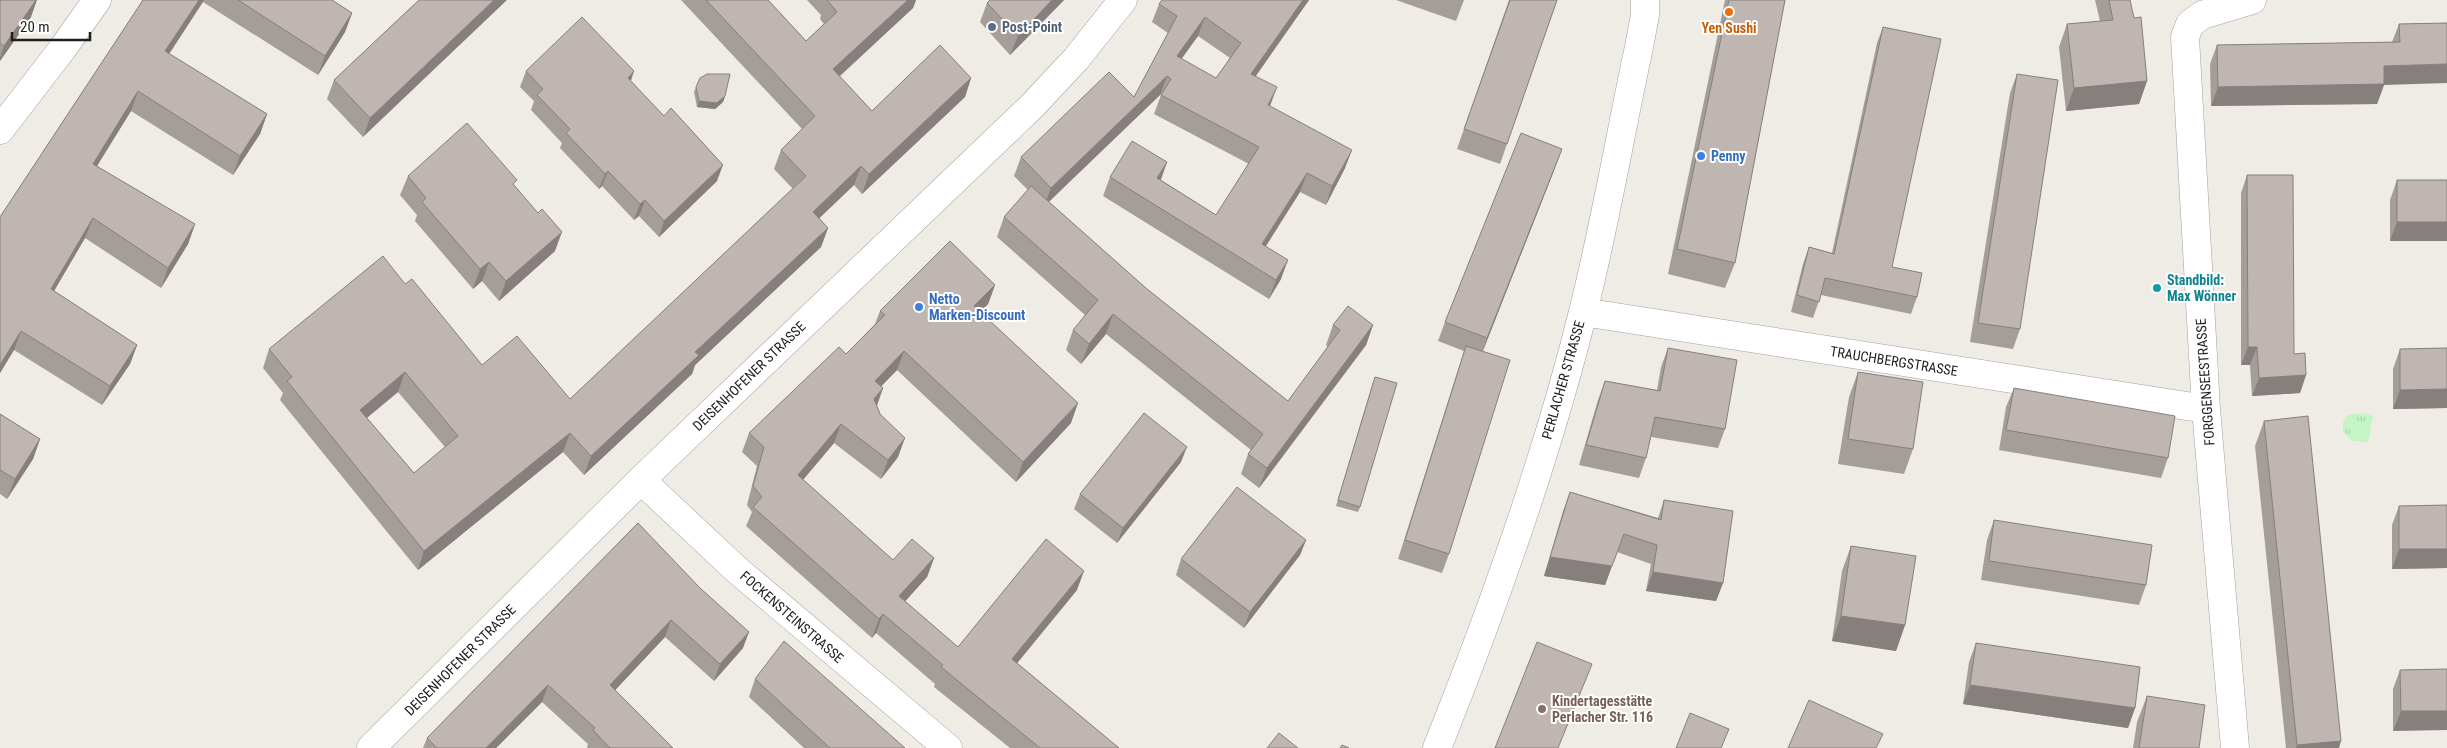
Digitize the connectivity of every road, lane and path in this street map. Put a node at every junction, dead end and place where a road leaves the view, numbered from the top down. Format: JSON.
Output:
{"nodes":[{"id":1,"x":97,"y":0,"type":"edge"},
{"id":2,"x":1123,"y":0,"type":"edge"},
{"id":3,"x":1645,"y":0,"type":"edge"},
{"id":4,"x":2252,"y":0,"type":"edge"},
{"id":5,"x":0,"y":130,"type":"edge"},
{"id":6,"x":1583,"y":312,"type":"junction"},
{"id":7,"x":2206,"y":409,"type":"junction"},
{"id":8,"x":641,"y":480,"type":"junction"},
{"id":9,"x":371,"y":748,"type":"edge"},
{"id":10,"x":948,"y":748,"type":"edge"},
{"id":11,"x":1437,"y":748,"type":"edge"},
{"id":12,"x":2236,"y":748,"type":"edge"}],
"edges":[{"from":1,"to":5,"type":"street"},
{"from":2,"to":8,"type":"street","name":"DEISENHOFENER STRASSE"},
{"from":3,"to":6,"type":"street","name":"PERLACHER STRASSE"},
{"from":4,"to":7,"type":"street","name":"FORGGENSEESTRASSE"},
{"from":6,"to":7,"type":"street","name":"TRAUCHBERGSTRASSE"},
{"from":6,"to":11,"type":"street","name":"PERLACHER STRASSE"},
{"from":7,"to":12,"type":"street","name":"FORGGENSEESTRASSE"},
{"from":8,"to":9,"type":"street","name":"DEISENHOFENER STRASSE"},
{"from":8,"to":10,"type":"street","name":"FOCKENSTEINSTRASSE"}]}
